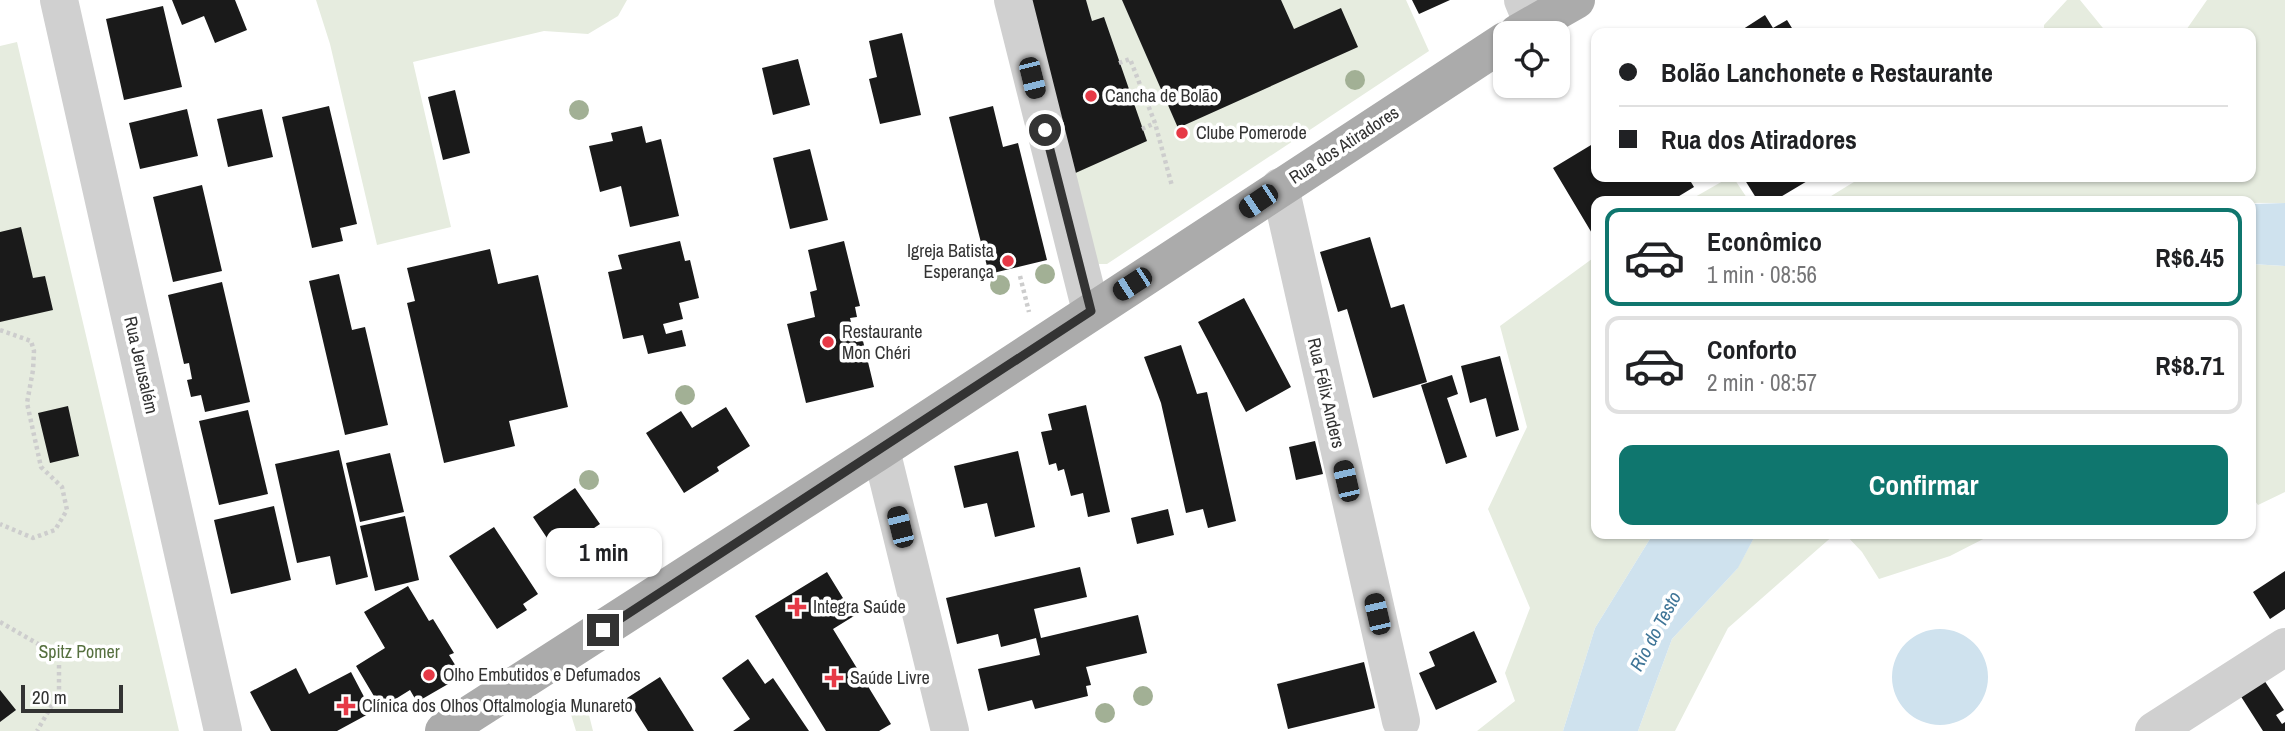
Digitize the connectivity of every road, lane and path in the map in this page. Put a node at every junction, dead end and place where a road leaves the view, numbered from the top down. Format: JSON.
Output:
{"nodes":[{"id":1,"x":59,"y":0,"type":"edge"},
{"id":2,"x":1013,"y":0,"type":"edge"},
{"id":3,"x":1576,"y":0,"type":"edge"},
{"id":4,"x":1529,"y":21,"type":"edge"},
{"id":5,"x":1493,"y":43,"type":"edge"},
{"id":6,"x":1119,"y":63,"type":"dead end"},
{"id":7,"x":1155,"y":123,"type":"junction"},
{"id":8,"x":1142,"y":129,"type":"dead end"},
{"id":9,"x":1172,"y":186,"type":"dead end"},
{"id":10,"x":1280,"y":187,"type":"junction"},
{"id":11,"x":1091,"y":311,"type":"junction"},
{"id":12,"x":0,"y":330,"type":"edge"},
{"id":13,"x":881,"y":450,"type":"junction"},
{"id":14,"x":0,"y":524,"type":"edge"},
{"id":15,"x":0,"y":622,"type":"edge"},
{"id":16,"x":2285,"y":647,"type":"edge"},
{"id":17,"x":1401,"y":721,"type":"dead end"},
{"id":18,"x":37,"y":731,"type":"edge"},
{"id":19,"x":223,"y":731,"type":"edge"},
{"id":20,"x":444,"y":731,"type":"edge"},
{"id":21,"x":950,"y":731,"type":"edge"},
{"id":22,"x":2154,"y":731,"type":"edge"}],
"edges":[{"from":1,"to":19,"type":"street","name":"Rua Jerusalém"},
{"from":2,"to":11,"type":"street"},
{"from":3,"to":4,"type":"main road","name":"Rua dos Atiradores"},
{"from":5,"to":10,"type":"main road","name":"Rua dos Atiradores"},
{"from":6,"to":7,"type":"path"},
{"from":7,"to":8,"type":"path"},
{"from":7,"to":9,"type":"path"},
{"from":10,"to":11,"type":"main road","name":"Rua dos Atiradores"},
{"from":10,"to":17,"type":"street","name":"Rua Félix Anders"},
{"from":11,"to":13,"type":"main road","name":"Rua dos Atiradores"},
{"from":12,"to":14,"type":"path"},
{"from":13,"to":20,"type":"main road","name":"Rua dos Atiradores"},
{"from":13,"to":21,"type":"street"},
{"from":15,"to":18,"type":"path"},
{"from":16,"to":22,"type":"street"}]}
